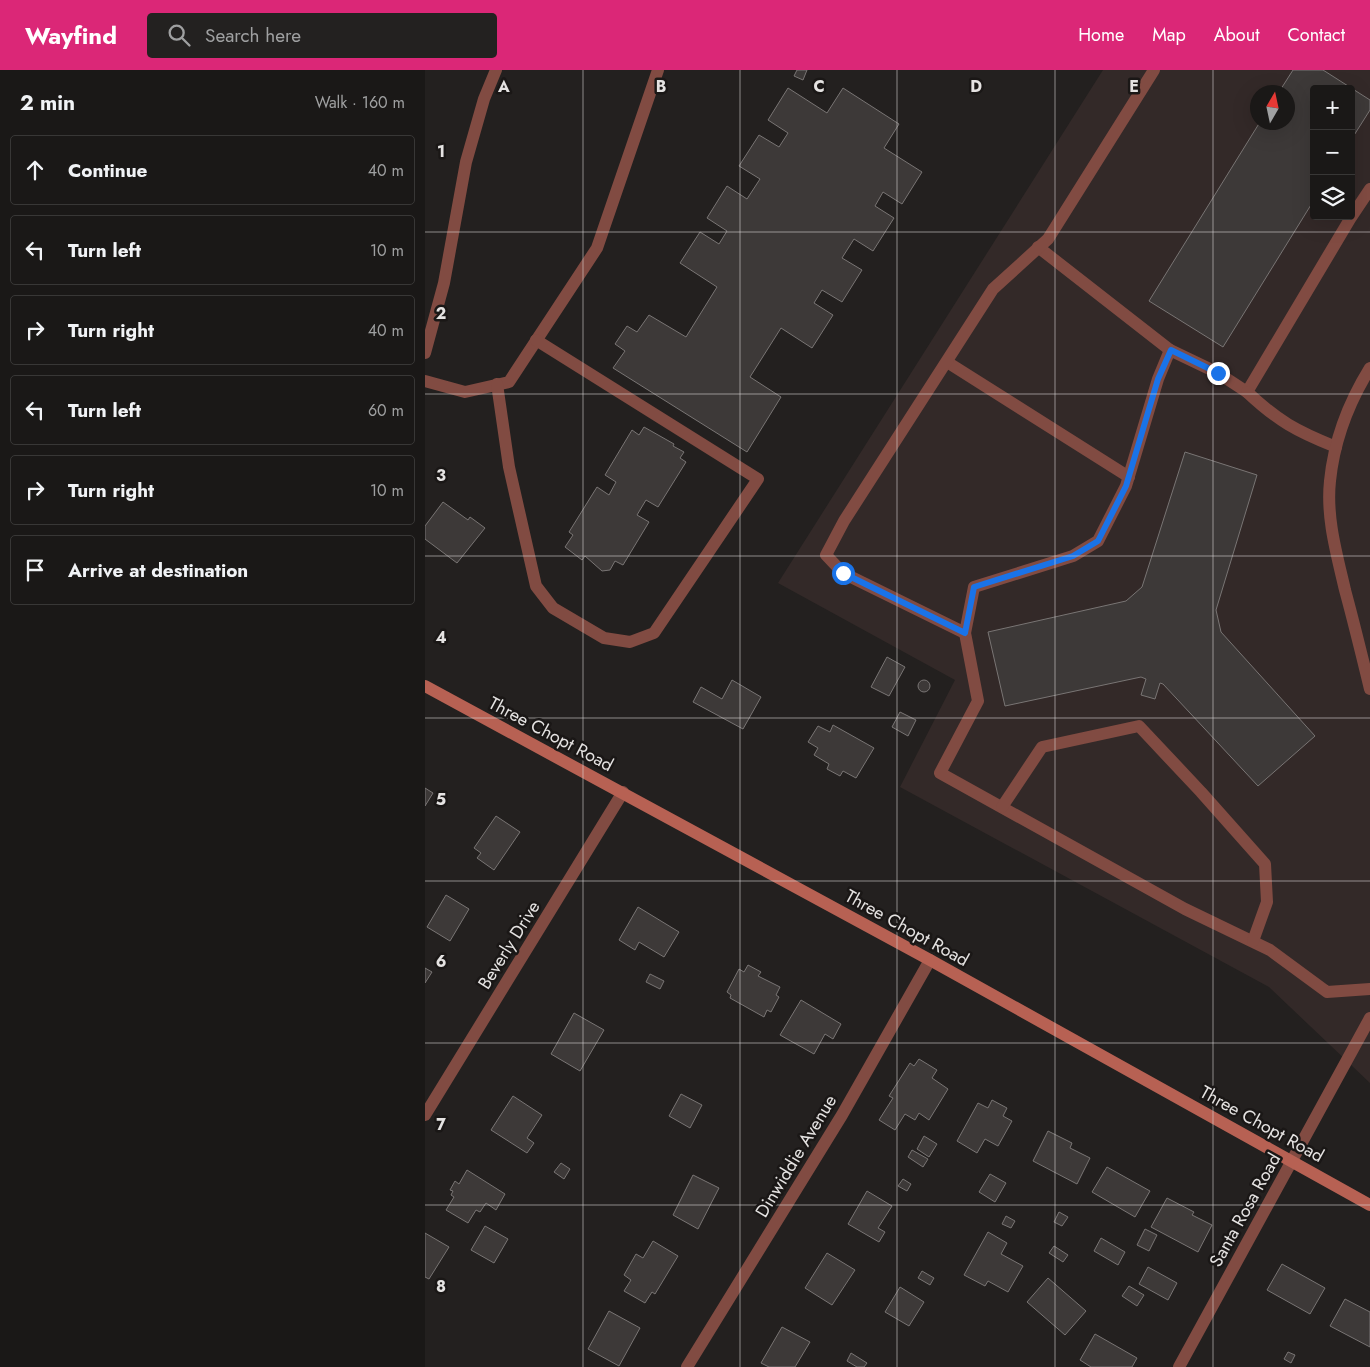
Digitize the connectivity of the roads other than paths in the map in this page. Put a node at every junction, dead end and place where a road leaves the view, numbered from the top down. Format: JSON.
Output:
{"nodes":[{"id":1,"x":496,"y":70,"type":"edge"},
{"id":2,"x":658,"y":70,"type":"edge"},
{"id":3,"x":1154,"y":70,"type":"edge"},
{"id":4,"x":1370,"y":189,"type":"edge"},
{"id":5,"x":1039,"y":247,"type":"junction"},
{"id":6,"x":535,"y":340,"type":"junction"},
{"id":7,"x":1171,"y":350,"type":"junction"},
{"id":8,"x":425,"y":354,"type":"edge"},
{"id":9,"x":947,"y":362,"type":"junction"},
{"id":10,"x":1370,"y":368,"type":"edge"},
{"id":11,"x":425,"y":381,"type":"edge"},
{"id":12,"x":497,"y":384,"type":"junction"},
{"id":13,"x":1247,"y":392,"type":"junction"},
{"id":14,"x":1336,"y":447,"type":"junction"},
{"id":15,"x":1129,"y":476,"type":"junction"},
{"id":16,"x":965,"y":633,"type":"junction"},
{"id":17,"x":1366,"y":654,"type":"edge"},
{"id":18,"x":425,"y":686,"type":"edge"},
{"id":19,"x":1370,"y":689,"type":"edge"},
{"id":20,"x":623,"y":792,"type":"junction"},
{"id":21,"x":1003,"y":807,"type":"junction"},
{"id":22,"x":1253,"y":941,"type":"junction"},
{"id":23,"x":930,"y":960,"type":"junction"},
{"id":24,"x":1370,"y":989,"type":"edge"},
{"id":25,"x":1370,"y":1018,"type":"edge"},
{"id":26,"x":425,"y":1115,"type":"edge"},
{"id":27,"x":1292,"y":1160,"type":"junction"},
{"id":28,"x":1370,"y":1205,"type":"edge"},
{"id":29,"x":687,"y":1367,"type":"edge"},
{"id":30,"x":1179,"y":1367,"type":"edge"}],
"edges":[{"from":1,"to":8,"type":"street"},
{"from":2,"to":6,"type":"street"},
{"from":3,"to":5,"type":"street"},
{"from":4,"to":13,"type":"street"},
{"from":5,"to":7,"type":"street"},
{"from":5,"to":9,"type":"street"},
{"from":6,"to":12,"type":"street"},
{"from":6,"to":12,"type":"street"},
{"from":7,"to":13,"type":"street"},
{"from":7,"to":15,"type":"street"},
{"from":9,"to":15,"type":"street"},
{"from":9,"to":16,"type":"street"},
{"from":10,"to":14,"type":"street"},
{"from":11,"to":12,"type":"street"},
{"from":13,"to":14,"type":"street"},
{"from":14,"to":17,"type":"street"},
{"from":15,"to":16,"type":"street"},
{"from":16,"to":21,"type":"street"},
{"from":17,"to":19,"type":"street"},
{"from":18,"to":20,"type":"main road","name":"Three Chopt Road"},
{"from":20,"to":23,"type":"main road","name":"Three Chopt Road"},
{"from":20,"to":26,"type":"street","name":"Beverly Drive"},
{"from":21,"to":22,"type":"street"},
{"from":21,"to":22,"type":"street"},
{"from":22,"to":24,"type":"street"},
{"from":23,"to":27,"type":"main road","name":"Three Chopt Road"},
{"from":23,"to":29,"type":"street","name":"Dinwiddie Avenue"},
{"from":25,"to":27,"type":"street","name":"Santa Rosa Road"},
{"from":27,"to":28,"type":"main road","name":"Three Chopt Road"},
{"from":27,"to":30,"type":"street","name":"Santa Rosa Road"}]}
